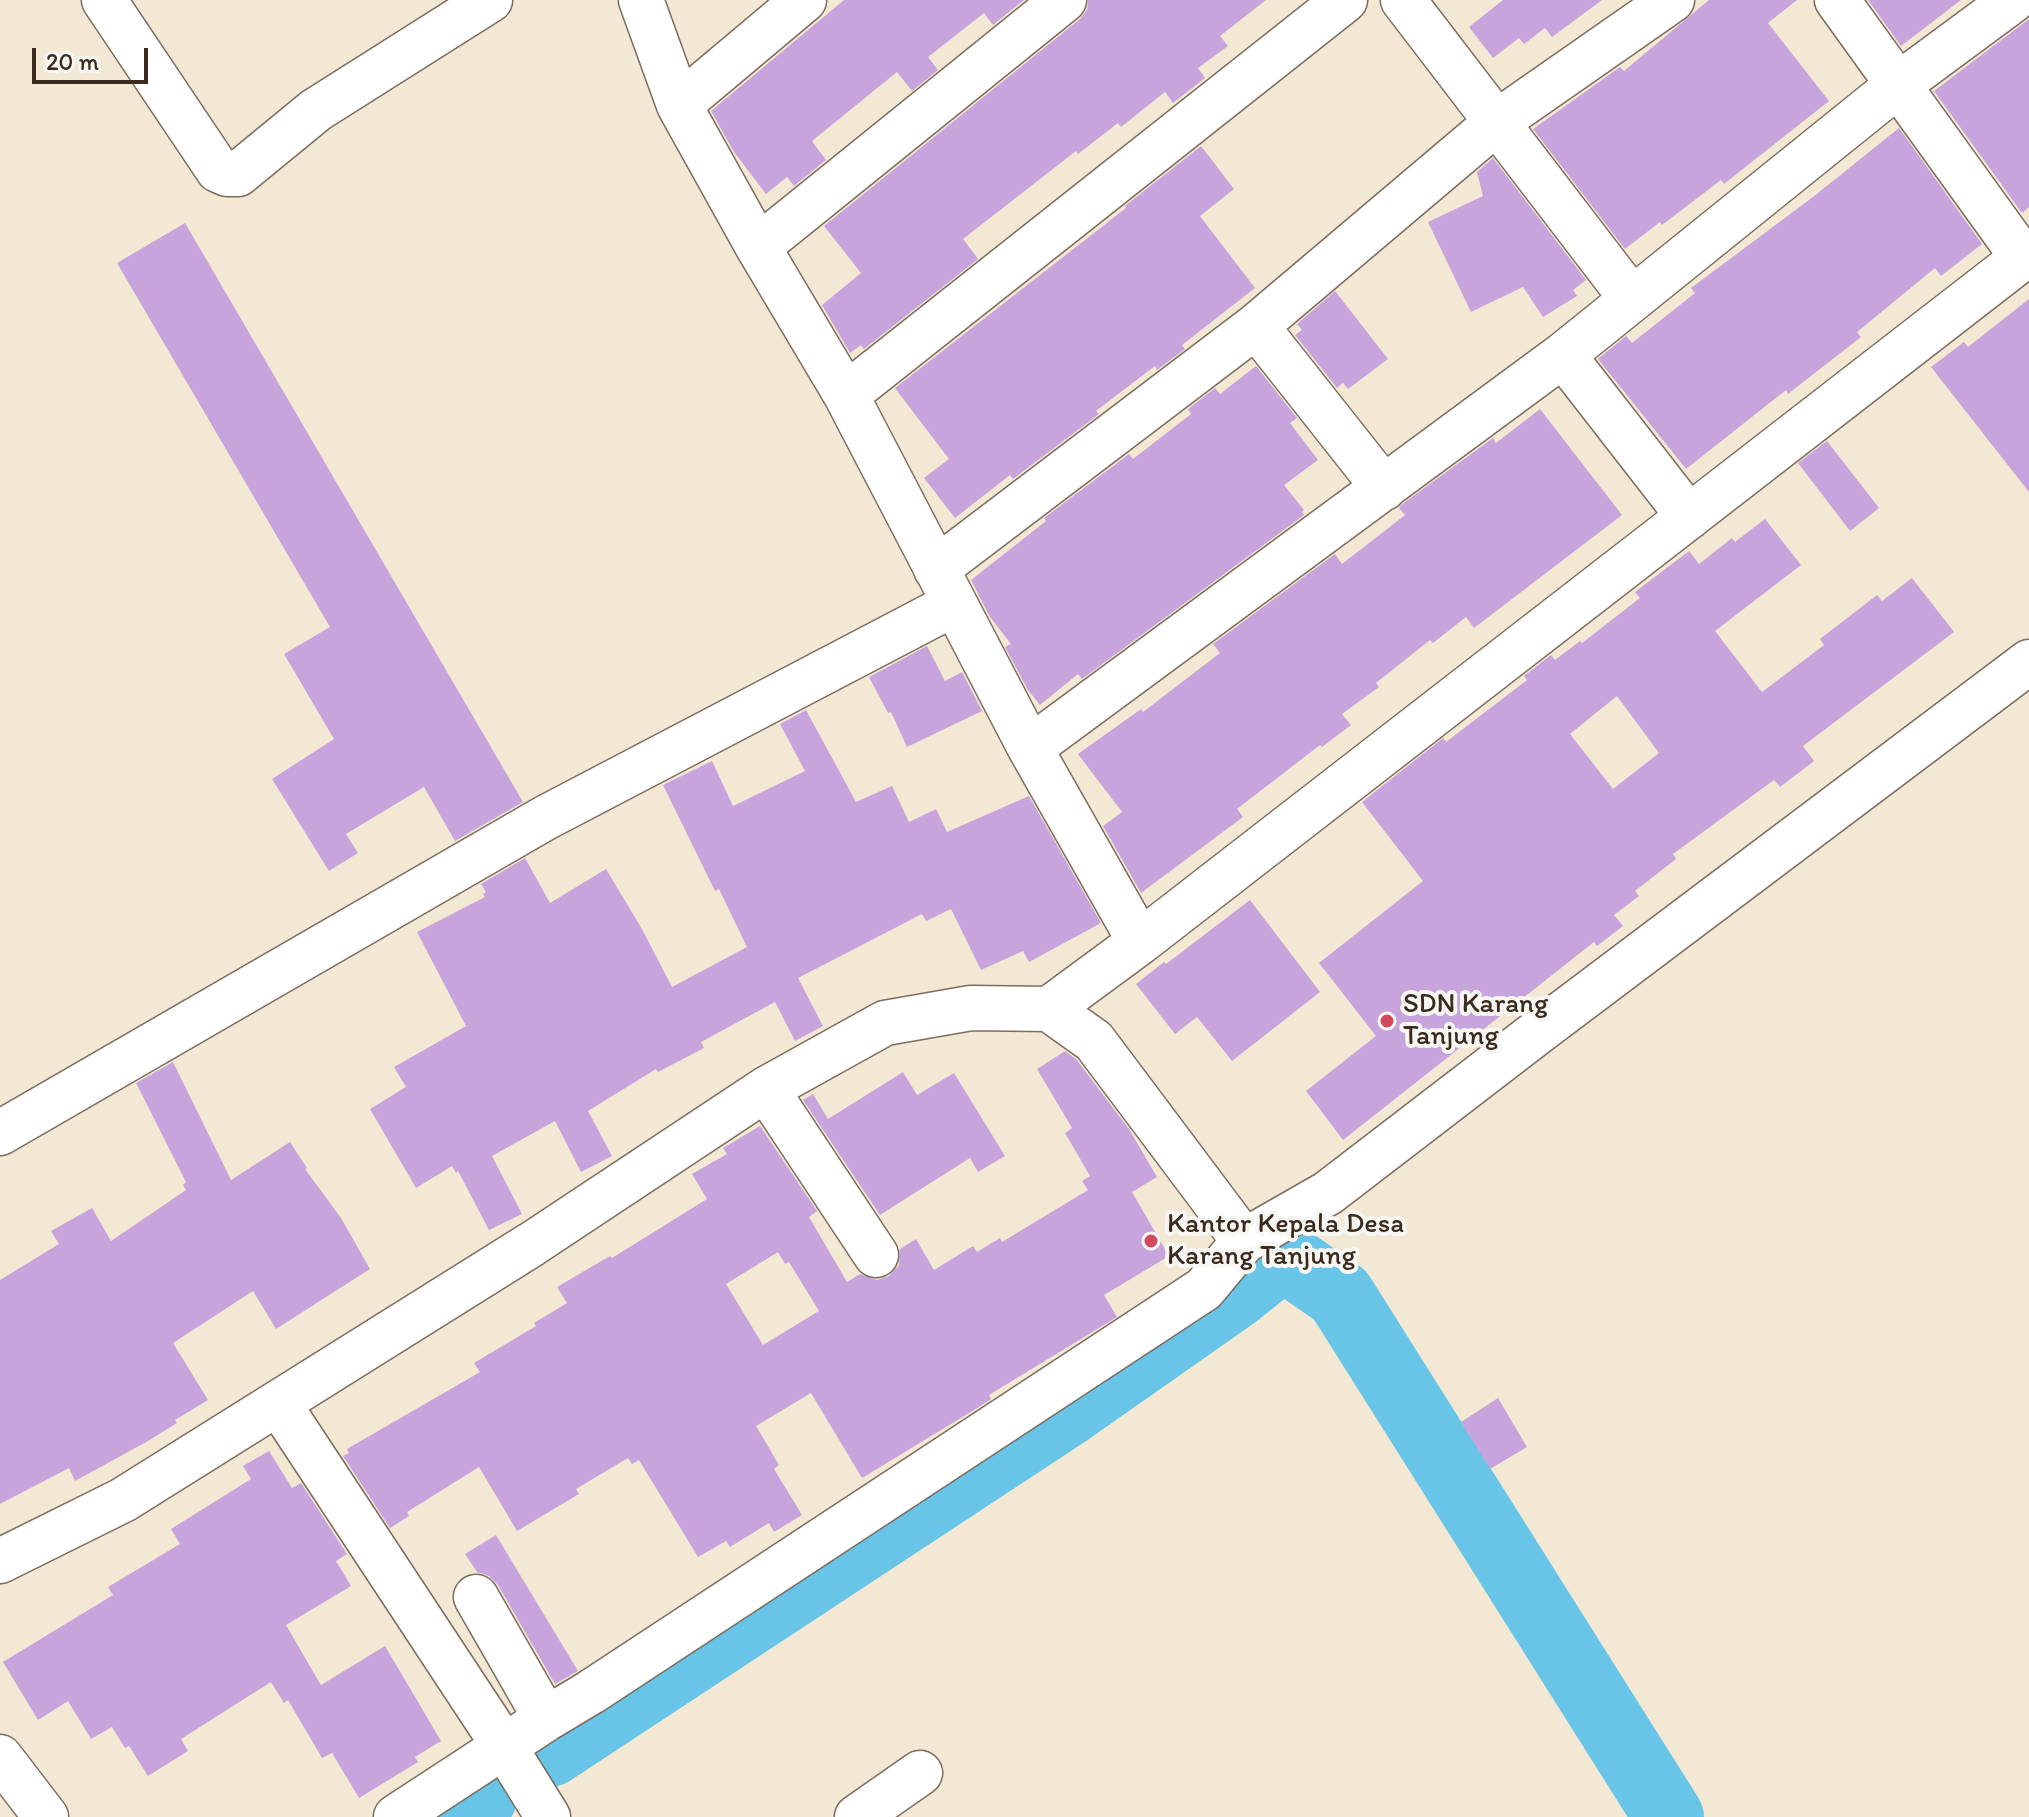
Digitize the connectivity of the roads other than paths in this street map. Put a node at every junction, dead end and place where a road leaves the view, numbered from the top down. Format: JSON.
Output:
{"nodes":[{"id":1,"x":104,"y":0,"type":"edge"},
{"id":2,"x":490,"y":0,"type":"edge"},
{"id":3,"x":641,"y":0,"type":"edge"},
{"id":4,"x":804,"y":0,"type":"edge"},
{"id":5,"x":1064,"y":0,"type":"edge"},
{"id":6,"x":1345,"y":0,"type":"edge"},
{"id":7,"x":1403,"y":0,"type":"edge"},
{"id":8,"x":1672,"y":0,"type":"edge"},
{"id":9,"x":1837,"y":0,"type":"edge"},
{"id":10,"x":2013,"y":0,"type":"edge"},
{"id":11,"x":1898,"y":85,"type":"junction"},
{"id":12,"x":679,"y":105,"type":"junction"},
{"id":13,"x":1497,"y":122,"type":"junction"},
{"id":14,"x":758,"y":247,"type":"junction"},
{"id":15,"x":2026,"y":255,"type":"edge"},
{"id":16,"x":1632,"y":299,"type":"junction"},
{"id":17,"x":1256,"y":326,"type":"junction"},
{"id":18,"x":1563,"y":355,"type":"junction"},
{"id":19,"x":846,"y":395,"type":"junction"},
{"id":20,"x":1384,"y":488,"type":"junction"},
{"id":21,"x":1689,"y":517,"type":"junction"},
{"id":22,"x":945,"y":586,"type":"junction"},
{"id":23,"x":2029,"y":662,"type":"edge"},
{"id":24,"x":1030,"y":748,"type":"junction"},
{"id":25,"x":1140,"y":942,"type":"junction"},
{"id":26,"x":1049,"y":1009,"type":"junction"},
{"id":27,"x":766,"y":1089,"type":"junction"},
{"id":28,"x":0,"y":1133,"type":"edge"},
{"id":29,"x":1244,"y":1241,"type":"junction"},
{"id":30,"x":876,"y":1255,"type":"dead end"},
{"id":31,"x":278,"y":1403,"type":"junction"},
{"id":32,"x":0,"y":1561,"type":"edge"},
{"id":33,"x":476,"y":1597,"type":"dead end"},
{"id":34,"x":546,"y":1719,"type":"junction"},
{"id":35,"x":504,"y":1746,"type":"junction"},
{"id":36,"x":0,"y":1757,"type":"edge"},
{"id":37,"x":920,"y":1773,"type":"dead end"},
{"id":38,"x":46,"y":1817,"type":"edge"},
{"id":39,"x":396,"y":1817,"type":"edge"},
{"id":40,"x":548,"y":1817,"type":"edge"},
{"id":41,"x":857,"y":1817,"type":"edge"}],
"edges":[{"from":1,"to":2,"type":"street"},
{"from":3,"to":12,"type":"street"},
{"from":4,"to":12,"type":"street"},
{"from":5,"to":14,"type":"street"},
{"from":6,"to":19,"type":"street"},
{"from":7,"to":13,"type":"street"},
{"from":8,"to":13,"type":"street"},
{"from":9,"to":11,"type":"street"},
{"from":10,"to":11,"type":"street"},
{"from":11,"to":15,"type":"street"},
{"from":11,"to":16,"type":"street"},
{"from":12,"to":14,"type":"street"},
{"from":13,"to":16,"type":"street"},
{"from":13,"to":17,"type":"street"},
{"from":14,"to":19,"type":"street"},
{"from":15,"to":21,"type":"street"},
{"from":16,"to":18,"type":"street"},
{"from":17,"to":20,"type":"street"},
{"from":17,"to":22,"type":"street"},
{"from":18,"to":20,"type":"street"},
{"from":18,"to":21,"type":"street"},
{"from":19,"to":22,"type":"street"},
{"from":20,"to":24,"type":"street"},
{"from":21,"to":25,"type":"street"},
{"from":22,"to":24,"type":"street"},
{"from":22,"to":28,"type":"street"},
{"from":23,"to":29,"type":"street"},
{"from":24,"to":25,"type":"street"},
{"from":25,"to":26,"type":"street"},
{"from":26,"to":27,"type":"street"},
{"from":26,"to":29,"type":"street"},
{"from":27,"to":30,"type":"street"},
{"from":27,"to":31,"type":"street"},
{"from":29,"to":34,"type":"street"},
{"from":31,"to":32,"type":"street"},
{"from":31,"to":35,"type":"street"},
{"from":33,"to":34,"type":"street"},
{"from":34,"to":35,"type":"street"},
{"from":35,"to":39,"type":"street"},
{"from":35,"to":40,"type":"street"},
{"from":36,"to":38,"type":"street"},
{"from":37,"to":41,"type":"street"}]}
